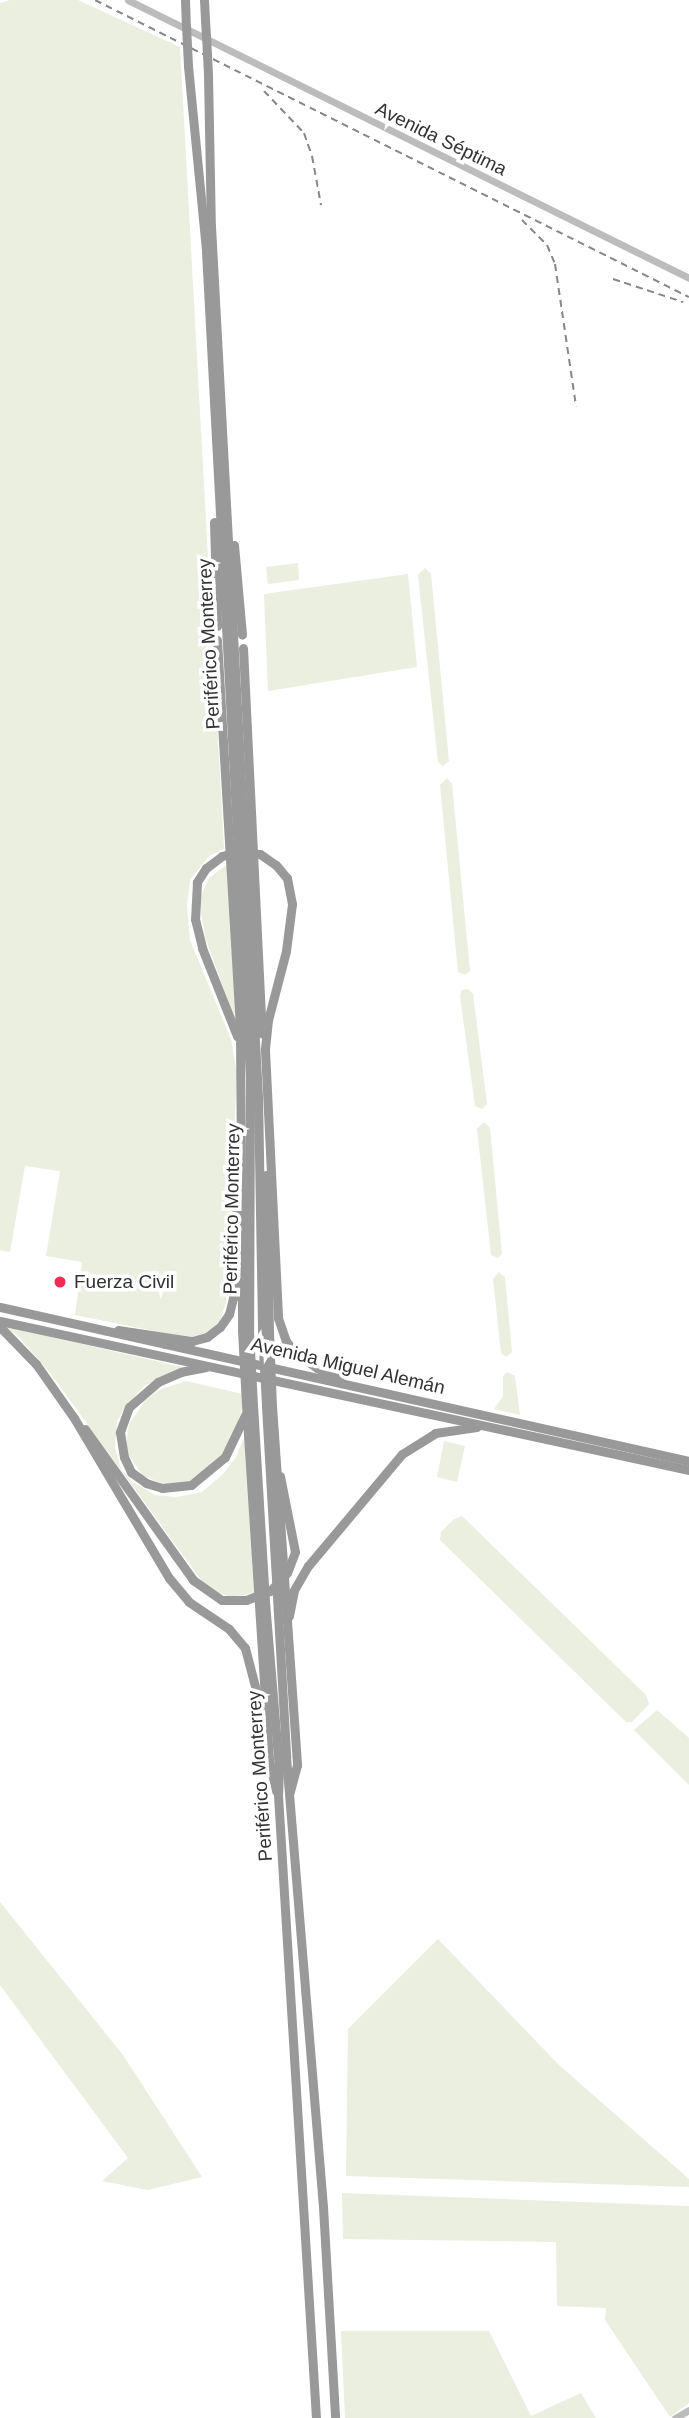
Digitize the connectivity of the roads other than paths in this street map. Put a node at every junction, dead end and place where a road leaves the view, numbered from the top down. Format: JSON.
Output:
{"nodes":[{"id":1,"x":128,"y":0,"type":"edge"},
{"id":2,"x":185,"y":0,"type":"edge"},
{"id":3,"x":204,"y":0,"type":"edge"},
{"id":4,"x":183,"y":26,"type":"junction"},
{"id":5,"x":689,"y":278,"type":"edge"},
{"id":6,"x":222,"y":484,"type":"junction"},
{"id":7,"x":217,"y":626,"type":"dead end"},
{"id":8,"x":242,"y":635,"type":"dead end"},
{"id":9,"x":217,"y":640,"type":"dead end"},
{"id":10,"x":243,"y":648,"type":"dead end"},
{"id":11,"x":265,"y":1050,"type":"junction"},
{"id":12,"x":240,"y":1055,"type":"junction"},
{"id":13,"x":267,"y":1114,"type":"junction"},
{"id":14,"x":242,"y":1135,"type":"junction"},
{"id":15,"x":0,"y":1307,"type":"edge"},
{"id":16,"x":0,"y":1321,"type":"edge"},
{"id":17,"x":0,"y":1327,"type":"edge"},
{"id":18,"x":246,"y":1330,"type":"junction"},
{"id":19,"x":265,"y":1331,"type":"junction"},
{"id":20,"x":108,"y":1332,"type":"junction"},
{"id":21,"x":212,"y":1366,"type":"junction"},
{"id":22,"x":351,"y":1384,"type":"junction"},
{"id":23,"x":248,"y":1406,"type":"junction"},
{"id":24,"x":269,"y":1406,"type":"junction"},
{"id":25,"x":74,"y":1418,"type":"junction"},
{"id":26,"x":503,"y":1428,"type":"junction"},
{"id":27,"x":274,"y":1450,"type":"junction"},
{"id":28,"x":689,"y":1461,"type":"edge"},
{"id":29,"x":689,"y":1470,"type":"edge"},
{"id":30,"x":289,"y":1651,"type":"junction"},
{"id":31,"x":266,"y":1728,"type":"junction"},
{"id":32,"x":289,"y":1794,"type":"junction"},
{"id":33,"x":278,"y":1796,"type":"junction"},
{"id":34,"x":689,"y":2410,"type":"edge"},
{"id":35,"x":316,"y":2418,"type":"edge"},
{"id":36,"x":335,"y":2418,"type":"edge"},
{"id":37,"x":675,"y":2418,"type":"edge"}],
"edges":[{"from":1,"to":4,"type":"street","name":"Avenida Séptima"},
{"from":2,"to":4,"type":"highway","name":"Periférico Monterrey"},
{"from":3,"to":6,"type":"highway","name":"Periférico Monterrey","bridge":true},
{"from":4,"to":5,"type":"street","name":"Avenida Séptima"},
{"from":4,"to":6,"type":"highway","name":"Periférico Monterrey","bridge":true},
{"from":6,"to":7,"type":"highway"},
{"from":6,"to":8,"type":"highway"},
{"from":6,"to":18,"type":"highway","name":"Periférico Monterrey"},
{"from":6,"to":19,"type":"highway","name":"Periférico Monterrey"},
{"from":9,"to":12,"type":"highway"},
{"from":10,"to":11,"type":"highway"},
{"from":11,"to":12,"type":"highway","bridge":true},
{"from":11,"to":13,"type":"highway"},
{"from":12,"to":14,"type":"highway"},
{"from":13,"to":19,"type":"highway"},
{"from":13,"to":22,"type":"highway"},
{"from":14,"to":18,"type":"highway"},
{"from":14,"to":20,"type":"highway"},
{"from":15,"to":20,"type":"highway","name":"Avenida Miguel Alemán"},
{"from":16,"to":21,"type":"highway","name":"Avenida Miguel Alemán"},
{"from":17,"to":25,"type":"highway"},
{"from":18,"to":23,"type":"highway","name":"Periférico Monterrey","bridge":true},
{"from":19,"to":24,"type":"highway","name":"Periférico Monterrey","bridge":true},
{"from":20,"to":22,"type":"highway","name":"Avenida Miguel Alemán"},
{"from":21,"to":23,"type":"highway"},
{"from":21,"to":26,"type":"highway","name":"Avenida Miguel Alemán"},
{"from":22,"to":28,"type":"highway","name":"Avenida Miguel Alemán"},
{"from":23,"to":31,"type":"highway"},
{"from":23,"to":33,"type":"highway","name":"Periférico Monterrey"},
{"from":24,"to":27,"type":"highway"},
{"from":24,"to":32,"type":"highway","name":"Periférico Monterrey"},
{"from":25,"to":27,"type":"highway","bridge":true},
{"from":25,"to":31,"type":"highway"},
{"from":26,"to":29,"type":"highway","name":"Avenida Miguel Alemán"},
{"from":26,"to":30,"type":"highway"},
{"from":27,"to":30,"type":"highway"},
{"from":30,"to":32,"type":"highway"},
{"from":31,"to":33,"type":"highway"},
{"from":32,"to":36,"type":"highway","name":"Periférico Monterrey"},
{"from":33,"to":35,"type":"highway","name":"Periférico Monterrey"},
{"from":34,"to":37,"type":"street"}]}
